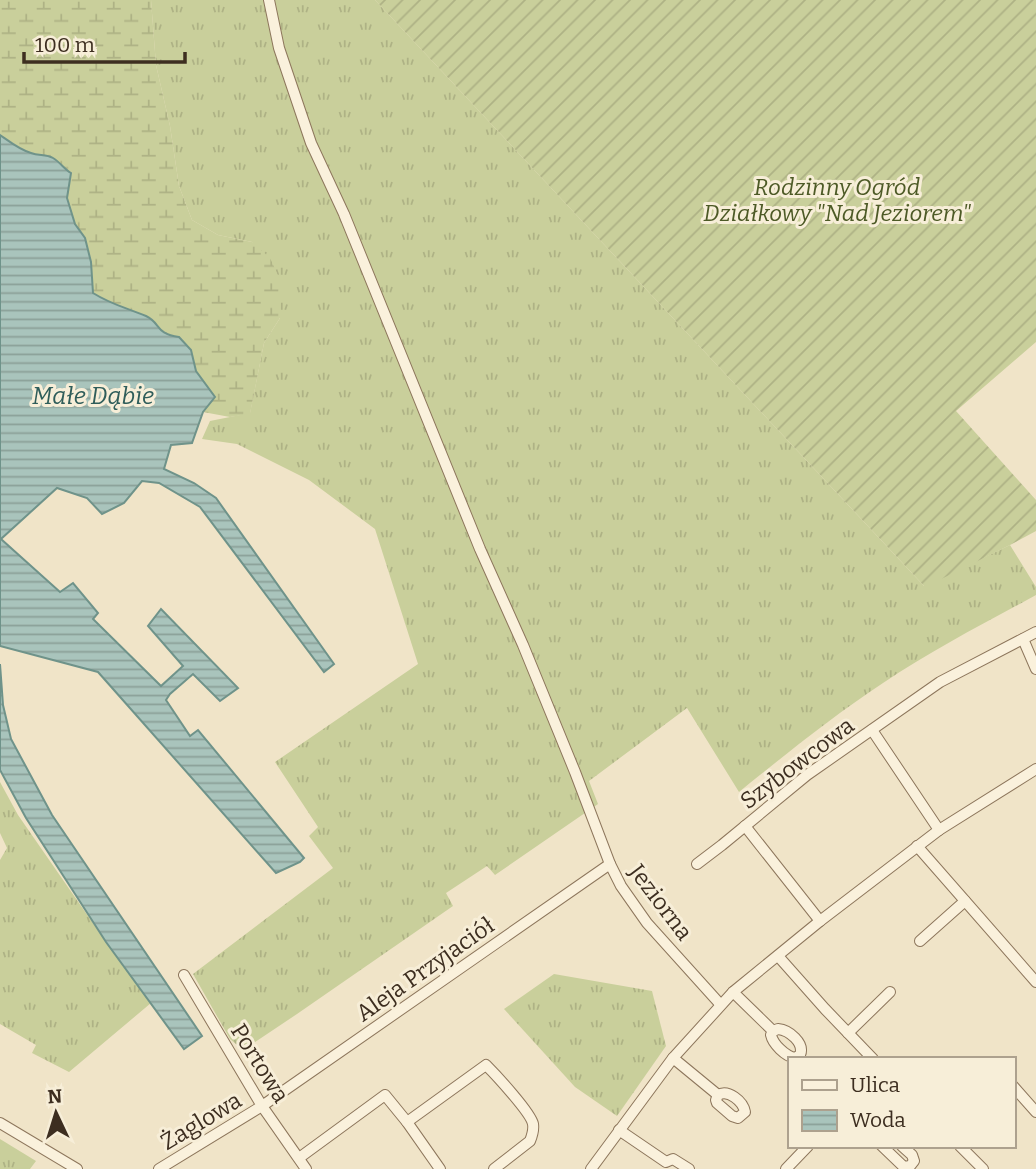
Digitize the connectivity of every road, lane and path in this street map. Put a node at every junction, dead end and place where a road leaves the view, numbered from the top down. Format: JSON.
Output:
{"nodes":[{"id":1,"x":269,"y":0,"type":"edge"},
{"id":2,"x":1036,"y":632,"type":"edge"},
{"id":3,"x":1023,"y":639,"type":"junction"},
{"id":4,"x":1036,"y":669,"type":"edge"},
{"id":5,"x":872,"y":730,"type":"junction"},
{"id":6,"x":1036,"y":769,"type":"edge"},
{"id":7,"x":745,"y":826,"type":"junction"},
{"id":8,"x":939,"y":830,"type":"junction"},
{"id":9,"x":917,"y":846,"type":"junction"},
{"id":10,"x":610,"y":864,"type":"junction"},
{"id":11,"x":697,"y":864,"type":"dead end"},
{"id":12,"x":965,"y":901,"type":"junction"},
{"id":13,"x":820,"y":921,"type":"junction"},
{"id":14,"x":920,"y":941,"type":"dead end"},
{"id":15,"x":778,"y":956,"type":"junction"},
{"id":16,"x":184,"y":975,"type":"dead end"},
{"id":17,"x":1036,"y":982,"type":"edge"},
{"id":18,"x":733,"y":992,"type":"junction"},
{"id":19,"x":890,"y":992,"type":"dead end"},
{"id":20,"x":720,"y":1004,"type":"junction"},
{"id":21,"x":774,"y":1031,"type":"dead end"},
{"id":22,"x":848,"y":1033,"type":"junction"},
{"id":23,"x":871,"y":1057,"type":"edge"},
{"id":24,"x":673,"y":1058,"type":"junction"},
{"id":25,"x":1015,"y":1088,"type":"edge"},
{"id":26,"x":718,"y":1095,"type":"dead end"},
{"id":27,"x":262,"y":1106,"type":"junction"},
{"id":28,"x":1036,"y":1112,"type":"edge"},
{"id":29,"x":407,"y":1122,"type":"junction"},
{"id":30,"x":0,"y":1123,"type":"edge"},
{"id":31,"x":619,"y":1130,"type":"junction"},
{"id":32,"x":807,"y":1148,"type":"edge"},
{"id":33,"x":884,"y":1148,"type":"edge"},
{"id":34,"x":904,"y":1148,"type":"edge"},
{"id":35,"x":962,"y":1148,"type":"edge"},
{"id":36,"x":299,"y":1157,"type":"junction"},
{"id":37,"x":666,"y":1166,"type":"edge"},
{"id":38,"x":794,"y":1167,"type":"edge"},
{"id":39,"x":77,"y":1169,"type":"edge"},
{"id":40,"x":159,"y":1169,"type":"edge"},
{"id":41,"x":306,"y":1169,"type":"edge"},
{"id":42,"x":440,"y":1169,"type":"edge"},
{"id":43,"x":494,"y":1169,"type":"edge"},
{"id":44,"x":591,"y":1169,"type":"edge"},
{"id":45,"x":689,"y":1169,"type":"edge"},
{"id":46,"x":983,"y":1169,"type":"edge"}],
"edges":[{"from":1,"to":10,"type":"street","name":"Jeziorna"},
{"from":2,"to":3,"type":"street","name":"Szybowcowa"},
{"from":3,"to":4,"type":"street"},
{"from":3,"to":5,"type":"street","name":"Szybowcowa"},
{"from":5,"to":7,"type":"street","name":"Szybowcowa"},
{"from":5,"to":8,"type":"street","name":"Szybowcowa"},
{"from":6,"to":8,"type":"street"},
{"from":7,"to":11,"type":"street","name":"Szybowcowa"},
{"from":7,"to":13,"type":"street","name":"Szybowcowa"},
{"from":8,"to":9,"type":"street"},
{"from":9,"to":12,"type":"street"},
{"from":9,"to":13,"type":"street"},
{"from":10,"to":20,"type":"street","name":"Jeziorna"},
{"from":10,"to":27,"type":"street","name":"Aleja Przyjaciół"},
{"from":12,"to":14,"type":"street"},
{"from":12,"to":17,"type":"street"},
{"from":13,"to":15,"type":"street"},
{"from":15,"to":18,"type":"street"},
{"from":15,"to":22,"type":"street"},
{"from":16,"to":27,"type":"street","name":"Portowa"},
{"from":18,"to":20,"type":"street"},
{"from":18,"to":21,"type":"street"},
{"from":19,"to":22,"type":"street"},
{"from":20,"to":24,"type":"street"},
{"from":22,"to":23,"type":"street"},
{"from":24,"to":26,"type":"street"},
{"from":24,"to":31,"type":"street"},
{"from":25,"to":28,"type":"street"},
{"from":27,"to":36,"type":"street","name":"Portowa"},
{"from":27,"to":40,"type":"street","name":"Żaglowa"},
{"from":29,"to":36,"type":"street"},
{"from":29,"to":42,"type":"street"},
{"from":29,"to":43,"type":"street"},
{"from":30,"to":39,"type":"street"},
{"from":31,"to":37,"type":"street"},
{"from":31,"to":44,"type":"street"},
{"from":32,"to":38,"type":"street"},
{"from":33,"to":34,"type":"street"},
{"from":35,"to":46,"type":"street"},
{"from":36,"to":41,"type":"street","name":"Portowa"},
{"from":37,"to":45,"type":"street"}]}
